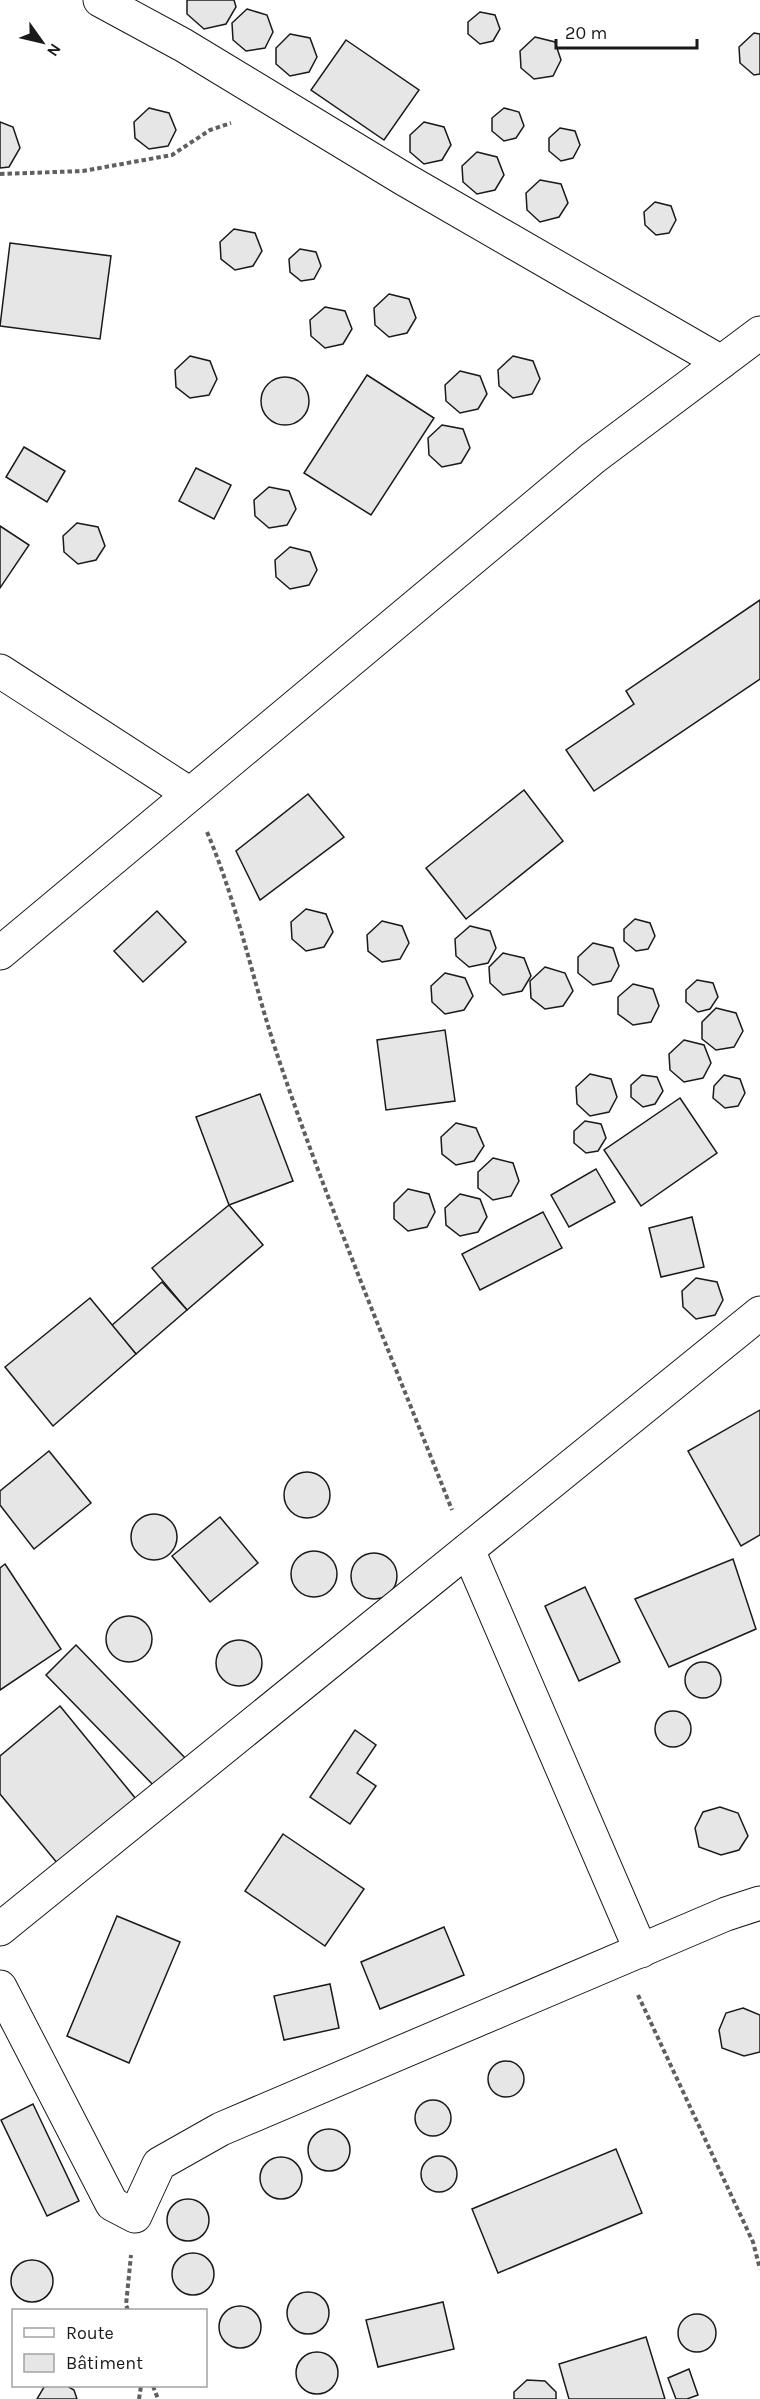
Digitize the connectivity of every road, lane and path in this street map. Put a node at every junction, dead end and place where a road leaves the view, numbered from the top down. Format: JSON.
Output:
{"nodes":[{"id":1,"x":100,"y":0,"type":"edge"},
{"id":2,"x":283,"y":105,"type":"junction"},
{"id":3,"x":0,"y":174,"type":"edge"},
{"id":4,"x":760,"y":333,"type":"edge"},
{"id":5,"x":721,"y":362,"type":"junction"},
{"id":6,"x":0,"y":671,"type":"edge"},
{"id":7,"x":190,"y":794,"type":"junction"},
{"id":8,"x":0,"y":952,"type":"edge"},
{"id":9,"x":760,"y":1313,"type":"edge"},
{"id":10,"x":468,"y":1550,"type":"junction"},
{"id":11,"x":760,"y":1903,"type":"edge"},
{"id":12,"x":0,"y":1929,"type":"edge"},
{"id":13,"x":631,"y":1955,"type":"junction"},
{"id":14,"x":0,"y":1987,"type":"edge"},
{"id":15,"x":135,"y":2216,"type":"junction"},
{"id":16,"x":760,"y":2269,"type":"edge"},
{"id":17,"x":128,"y":2309,"type":"edge"}],
"edges":[{"from":1,"to":2,"type":"street"},
{"from":2,"to":3,"type":"path"},
{"from":2,"to":5,"type":"street"},
{"from":4,"to":5,"type":"street"},
{"from":5,"to":7,"type":"street"},
{"from":6,"to":7,"type":"street"},
{"from":7,"to":8,"type":"street"},
{"from":7,"to":10,"type":"path"},
{"from":9,"to":10,"type":"street"},
{"from":10,"to":12,"type":"street"},
{"from":10,"to":13,"type":"street"},
{"from":11,"to":13,"type":"street"},
{"from":13,"to":15,"type":"street"},
{"from":13,"to":16,"type":"path"},
{"from":14,"to":15,"type":"street"},
{"from":15,"to":17,"type":"path"}]}
